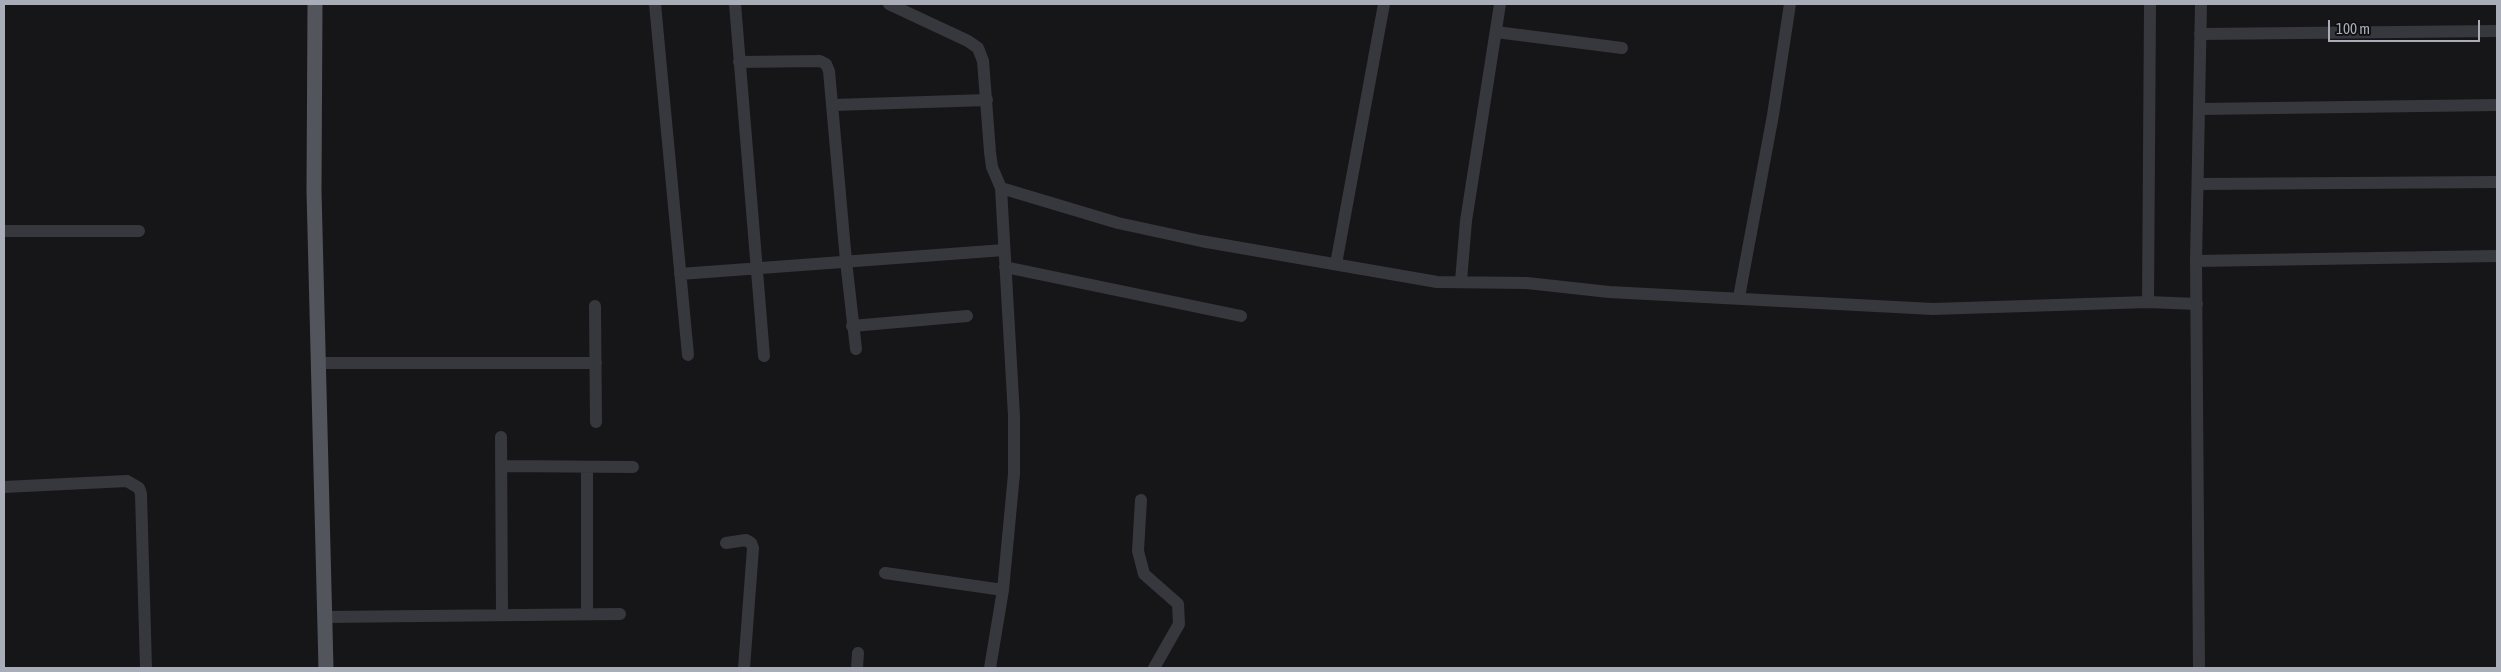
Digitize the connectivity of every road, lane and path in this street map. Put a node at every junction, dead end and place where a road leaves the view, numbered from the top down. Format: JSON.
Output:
{"nodes":[{"id":1,"x":315,"y":4,"type":"edge"},
{"id":2,"x":656,"y":4,"type":"edge"},
{"id":3,"x":735,"y":4,"type":"edge"},
{"id":4,"x":890,"y":4,"type":"edge"},
{"id":5,"x":1384,"y":4,"type":"edge"},
{"id":6,"x":1500,"y":4,"type":"edge"},
{"id":7,"x":1790,"y":4,"type":"edge"},
{"id":8,"x":2150,"y":4,"type":"edge"},
{"id":9,"x":2201,"y":4,"type":"edge"},
{"id":10,"x":908,"y":8,"type":"edge"},
{"id":11,"x":2497,"y":31,"type":"edge"},
{"id":12,"x":1496,"y":32,"type":"junction"},
{"id":13,"x":2200,"y":34,"type":"junction"},
{"id":14,"x":1622,"y":48,"type":"dead end"},
{"id":15,"x":739,"y":62,"type":"junction"},
{"id":16,"x":987,"y":100,"type":"junction"},
{"id":17,"x":834,"y":104,"type":"junction"},
{"id":18,"x":2497,"y":106,"type":"edge"},
{"id":19,"x":2199,"y":109,"type":"junction"},
{"id":20,"x":2497,"y":182,"type":"edge"},
{"id":21,"x":2198,"y":184,"type":"junction"},
{"id":22,"x":1001,"y":188,"type":"junction"},
{"id":23,"x":4,"y":231,"type":"edge"},
{"id":24,"x":139,"y":231,"type":"dead end"},
{"id":25,"x":1004,"y":250,"type":"junction"},
{"id":26,"x":2497,"y":256,"type":"edge"},
{"id":27,"x":846,"y":261,"type":"junction"},
{"id":28,"x":2196,"y":261,"type":"junction"},
{"id":29,"x":1336,"y":264,"type":"junction"},
{"id":30,"x":1005,"y":267,"type":"junction"},
{"id":31,"x":757,"y":268,"type":"junction"},
{"id":32,"x":680,"y":274,"type":"junction"},
{"id":33,"x":1461,"y":281,"type":"junction"},
{"id":34,"x":1739,"y":297,"type":"junction"},
{"id":35,"x":2148,"y":302,"type":"junction"},
{"id":36,"x":2197,"y":304,"type":"junction"},
{"id":37,"x":595,"y":306,"type":"dead end"},
{"id":38,"x":968,"y":316,"type":"dead end"},
{"id":39,"x":1241,"y":316,"type":"dead end"},
{"id":40,"x":852,"y":326,"type":"junction"},
{"id":41,"x":856,"y":349,"type":"dead end"},
{"id":42,"x":688,"y":355,"type":"dead end"},
{"id":43,"x":764,"y":356,"type":"dead end"},
{"id":44,"x":318,"y":363,"type":"junction"},
{"id":45,"x":596,"y":363,"type":"junction"},
{"id":46,"x":596,"y":422,"type":"dead end"},
{"id":47,"x":501,"y":437,"type":"dead end"},
{"id":48,"x":501,"y":466,"type":"junction"},
{"id":49,"x":587,"y":467,"type":"junction"},
{"id":50,"x":633,"y":467,"type":"dead end"},
{"id":51,"x":4,"y":487,"type":"edge"},
{"id":52,"x":1141,"y":500,"type":"dead end"},
{"id":53,"x":726,"y":543,"type":"dead end"},
{"id":54,"x":885,"y":573,"type":"dead end"},
{"id":55,"x":1003,"y":590,"type":"junction"},
{"id":56,"x":587,"y":614,"type":"junction"},
{"id":57,"x":620,"y":614,"type":"dead end"},
{"id":58,"x":502,"y":615,"type":"junction"},
{"id":59,"x":325,"y":617,"type":"junction"},
{"id":60,"x":858,"y":653,"type":"dead end"},
{"id":61,"x":146,"y":668,"type":"edge"},
{"id":62,"x":326,"y":668,"type":"edge"},
{"id":63,"x":744,"y":668,"type":"edge"},
{"id":64,"x":857,"y":668,"type":"edge"},
{"id":65,"x":990,"y":668,"type":"edge"},
{"id":66,"x":1154,"y":668,"type":"edge"},
{"id":67,"x":2199,"y":668,"type":"edge"}],
"edges":[{"from":1,"to":44,"type":"main road"},
{"from":2,"to":32,"type":"street"},
{"from":3,"to":15,"type":"street"},
{"from":4,"to":10,"type":"street"},
{"from":5,"to":29,"type":"street"},
{"from":6,"to":12,"type":"street"},
{"from":7,"to":34,"type":"street"},
{"from":8,"to":35,"type":"street"},
{"from":9,"to":13,"type":"street"},
{"from":10,"to":16,"type":"street"},
{"from":11,"to":13,"type":"street"},
{"from":12,"to":14,"type":"street"},
{"from":12,"to":33,"type":"street"},
{"from":13,"to":19,"type":"street"},
{"from":15,"to":17,"type":"street"},
{"from":15,"to":31,"type":"street"},
{"from":16,"to":17,"type":"street"},
{"from":16,"to":22,"type":"street"},
{"from":17,"to":27,"type":"street"},
{"from":18,"to":19,"type":"street"},
{"from":19,"to":21,"type":"street"},
{"from":20,"to":21,"type":"street"},
{"from":21,"to":28,"type":"street"},
{"from":22,"to":25,"type":"street"},
{"from":22,"to":29,"type":"street"},
{"from":23,"to":24,"type":"street"},
{"from":25,"to":27,"type":"street"},
{"from":25,"to":30,"type":"street"},
{"from":26,"to":28,"type":"street"},
{"from":27,"to":31,"type":"street"},
{"from":27,"to":40,"type":"street"},
{"from":28,"to":36,"type":"street"},
{"from":29,"to":33,"type":"street"},
{"from":30,"to":39,"type":"street"},
{"from":30,"to":55,"type":"street"},
{"from":31,"to":32,"type":"street"},
{"from":31,"to":43,"type":"street"},
{"from":32,"to":42,"type":"street"},
{"from":33,"to":34,"type":"street"},
{"from":34,"to":35,"type":"street"},
{"from":35,"to":36,"type":"street"},
{"from":36,"to":67,"type":"street"},
{"from":37,"to":45,"type":"street"},
{"from":38,"to":40,"type":"street"},
{"from":40,"to":41,"type":"street"},
{"from":44,"to":45,"type":"street"},
{"from":44,"to":59,"type":"main road"},
{"from":45,"to":46,"type":"street"},
{"from":47,"to":48,"type":"street"},
{"from":48,"to":49,"type":"street"},
{"from":48,"to":58,"type":"street"},
{"from":49,"to":50,"type":"street"},
{"from":49,"to":56,"type":"street"},
{"from":51,"to":61,"type":"street"},
{"from":52,"to":66,"type":"street"},
{"from":53,"to":63,"type":"street"},
{"from":54,"to":55,"type":"street"},
{"from":55,"to":65,"type":"street"},
{"from":56,"to":57,"type":"street"},
{"from":56,"to":58,"type":"street"},
{"from":58,"to":59,"type":"street"},
{"from":59,"to":62,"type":"main road"},
{"from":60,"to":64,"type":"street"}]}
